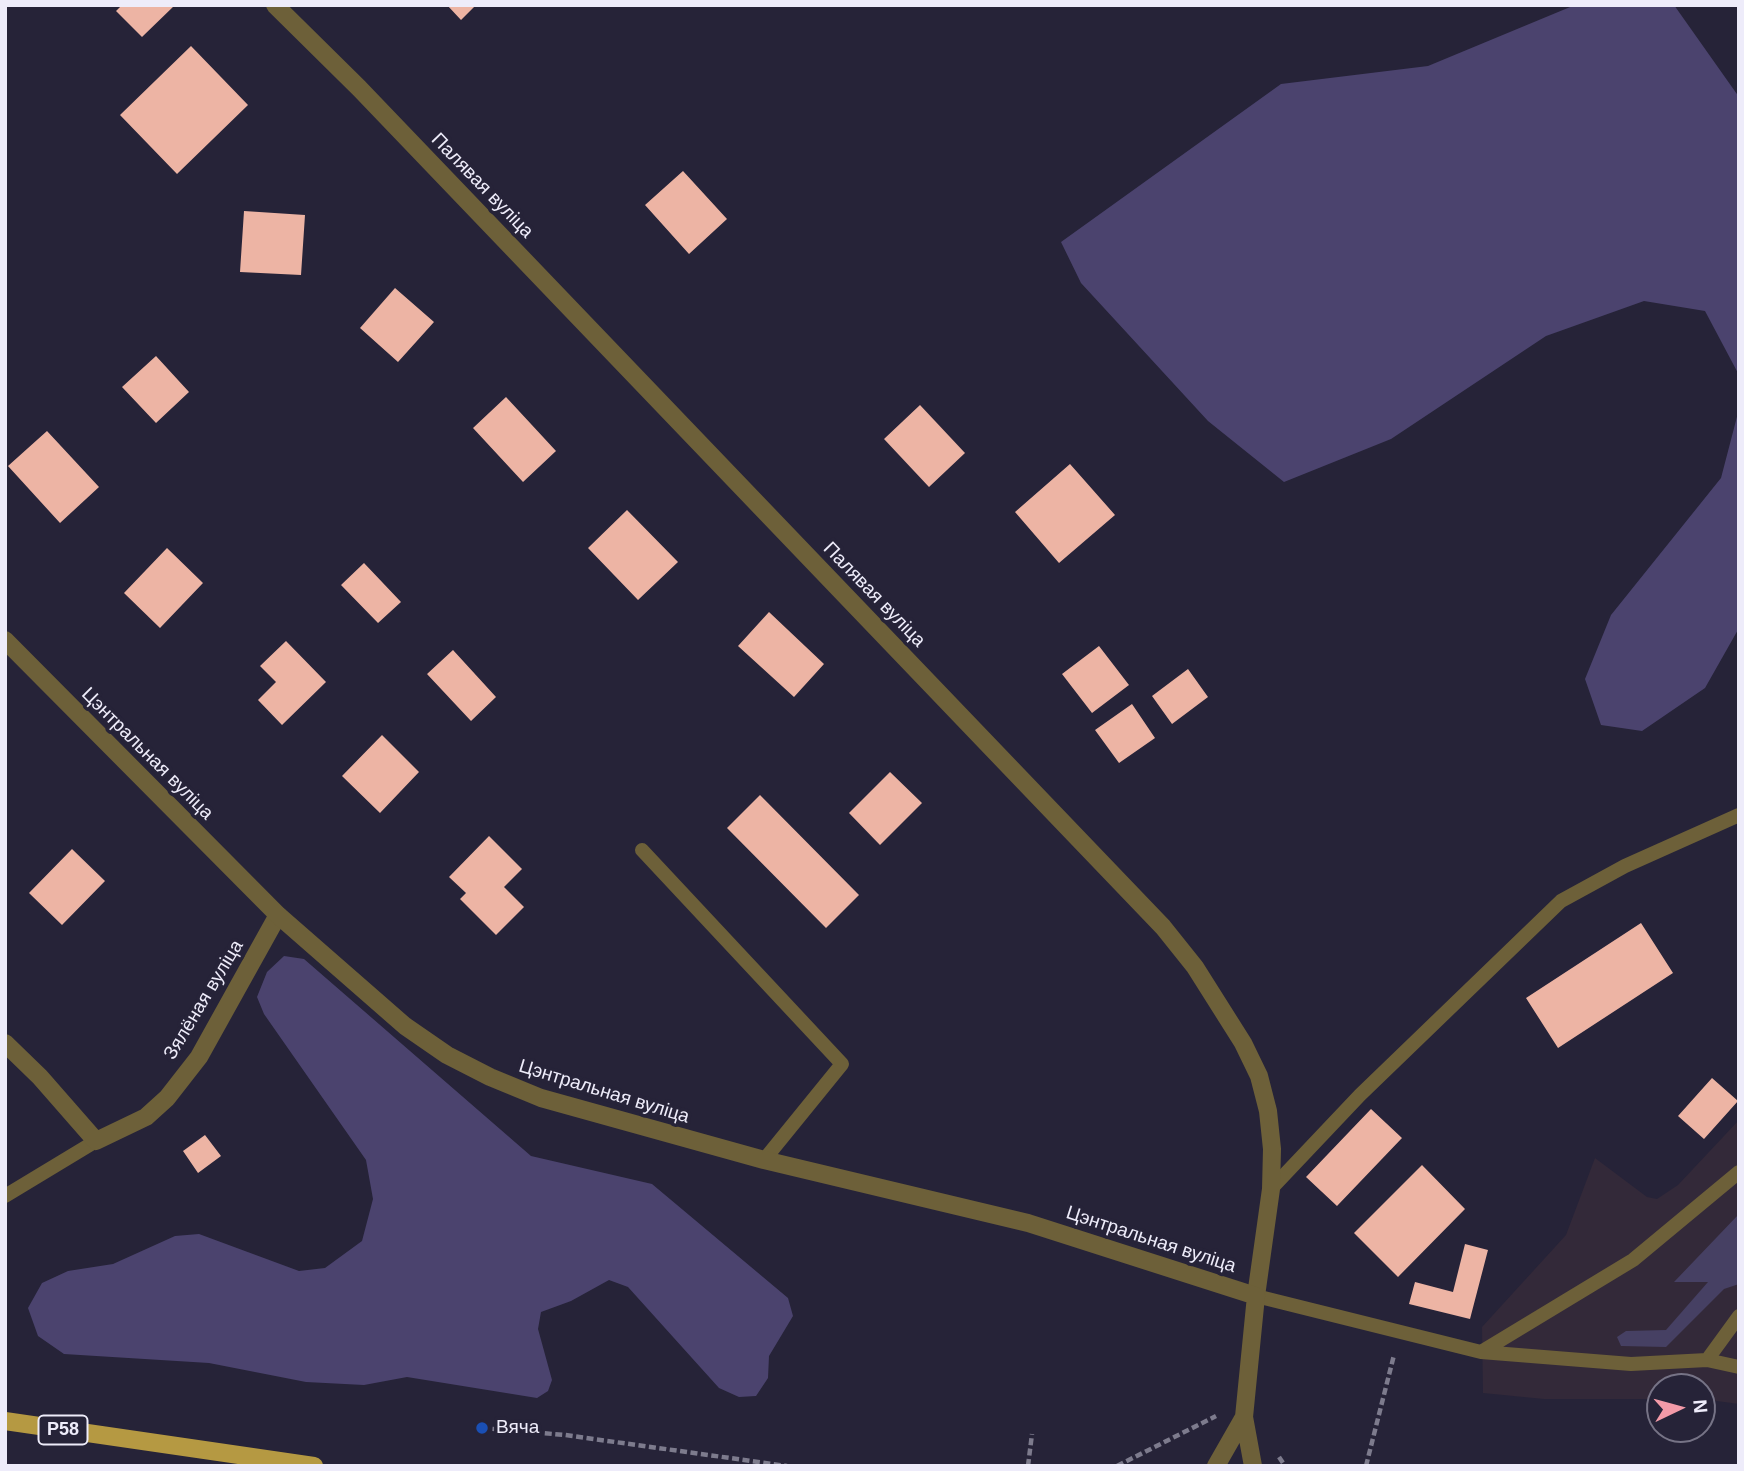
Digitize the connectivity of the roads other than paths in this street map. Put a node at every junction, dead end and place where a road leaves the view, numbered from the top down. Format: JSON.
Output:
{"nodes":[{"id":1,"x":275,"y":5,"type":"edge"},
{"id":2,"x":5,"y":640,"type":"edge"},
{"id":3,"x":1739,"y":815,"type":"edge"},
{"id":4,"x":642,"y":850,"type":"dead end"},
{"id":5,"x":278,"y":915,"type":"junction"},
{"id":6,"x":5,"y":1043,"type":"edge"},
{"id":7,"x":96,"y":1141,"type":"junction"},
{"id":8,"x":764,"y":1160,"type":"junction"},
{"id":9,"x":1739,"y":1172,"type":"edge"},
{"id":10,"x":1271,"y":1189,"type":"junction"},
{"id":11,"x":5,"y":1196,"type":"edge"},
{"id":12,"x":1256,"y":1296,"type":"junction"},
{"id":13,"x":1739,"y":1316,"type":"edge"},
{"id":14,"x":1481,"y":1352,"type":"junction"},
{"id":15,"x":1707,"y":1360,"type":"junction"},
{"id":16,"x":1736,"y":1365,"type":"edge"},
{"id":17,"x":1244,"y":1417,"type":"junction"},
{"id":18,"x":5,"y":1421,"type":"edge"},
{"id":19,"x":314,"y":1466,"type":"edge"},
{"id":20,"x":1216,"y":1466,"type":"edge"},
{"id":21,"x":1253,"y":1466,"type":"edge"}],
"edges":[{"from":1,"to":10,"type":"street","name":"Палявая вуліца"},
{"from":2,"to":5,"type":"street","name":"Цэнтральная вуліца"},
{"from":3,"to":10,"type":"lane"},
{"from":4,"to":8,"type":"lane"},
{"from":5,"to":7,"type":"street","name":"Зялёная вуліца"},
{"from":5,"to":8,"type":"street","name":"Цэнтральная вуліца"},
{"from":6,"to":7,"type":"street"},
{"from":7,"to":11,"type":"lane"},
{"from":8,"to":12,"type":"street","name":"Цэнтральная вуліца"},
{"from":9,"to":14,"type":"lane"},
{"from":10,"to":12,"type":"street","name":"Палявая вуліца"},
{"from":12,"to":14,"type":"lane"},
{"from":12,"to":17,"type":"street","name":"Палявая вуліца"},
{"from":13,"to":15,"type":"lane"},
{"from":14,"to":15,"type":"lane"},
{"from":15,"to":16,"type":"lane"},
{"from":17,"to":20,"type":"street"},
{"from":17,"to":21,"type":"street"},
{"from":18,"to":19,"type":"main road","number":"Р58"}]}
